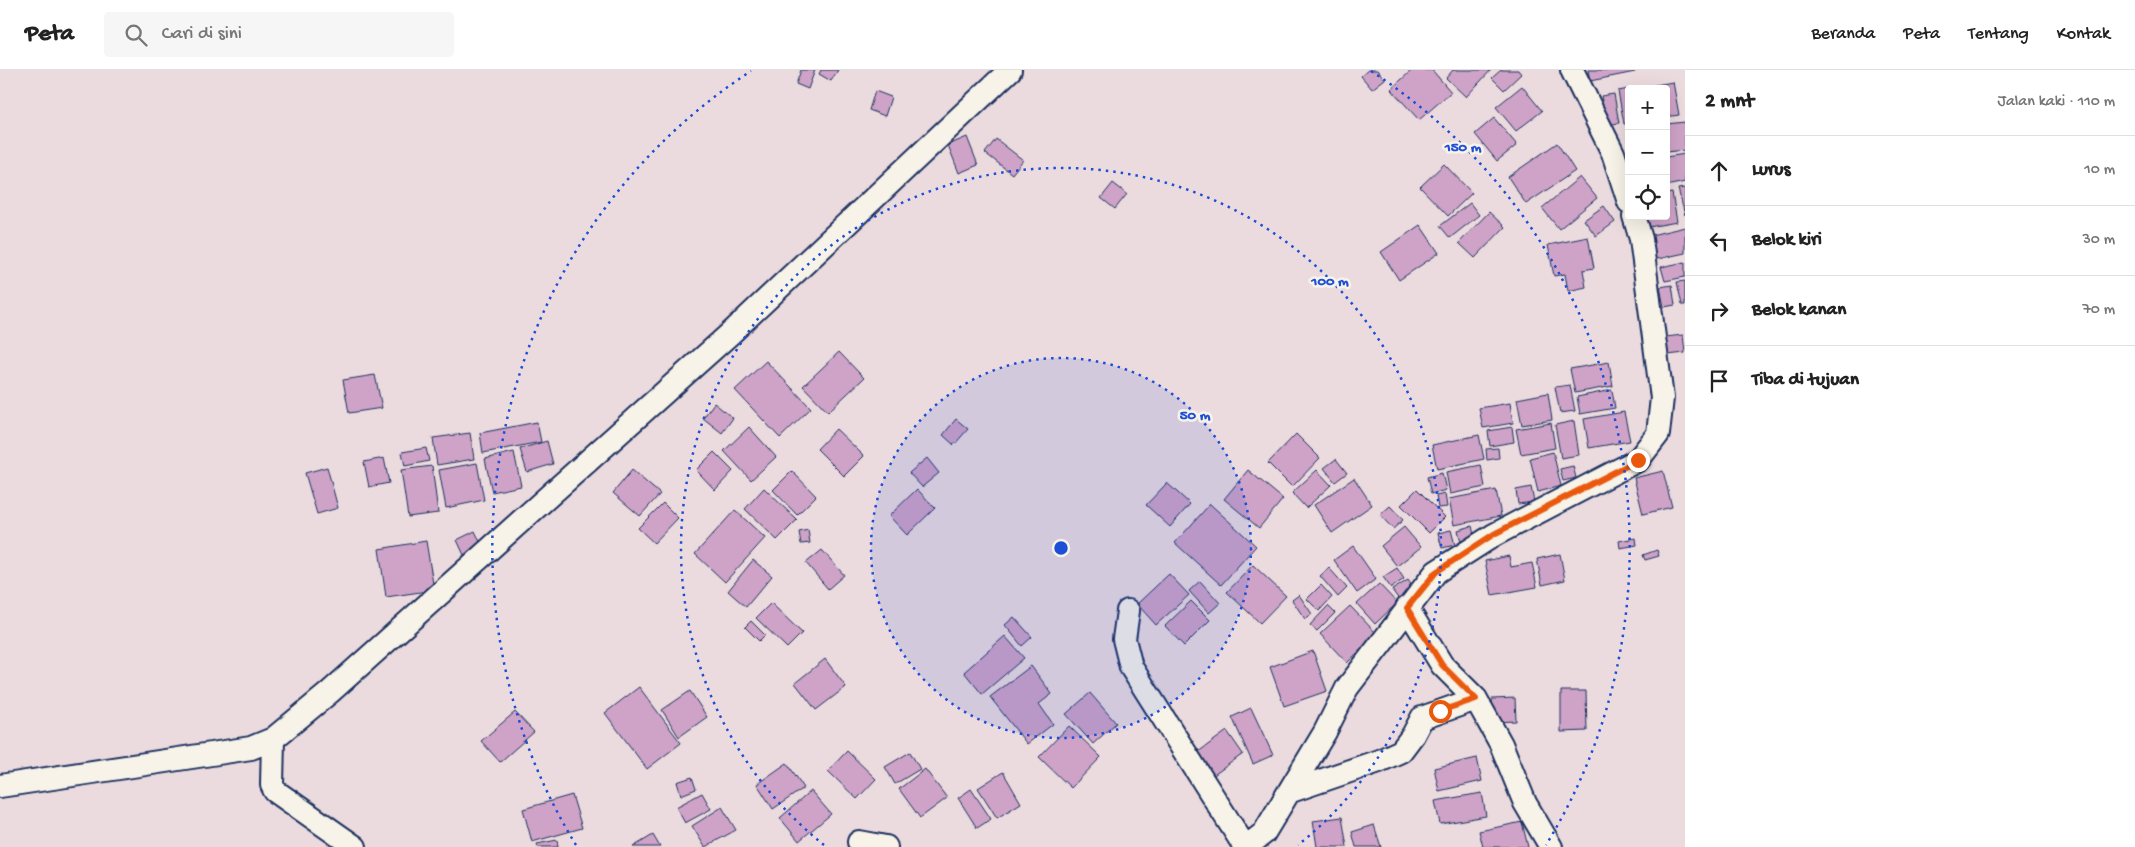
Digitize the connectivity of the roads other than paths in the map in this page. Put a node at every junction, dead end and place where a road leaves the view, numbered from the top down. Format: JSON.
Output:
{"nodes":[{"id":1,"x":1010,"y":70,"type":"edge"},
{"id":2,"x":1572,"y":70,"type":"edge"},
{"id":3,"x":1625,"y":190,"type":"edge"},
{"id":4,"x":1635,"y":220,"type":"edge"},
{"id":5,"x":1407,"y":608,"type":"junction"},
{"id":6,"x":1128,"y":611,"type":"dead end"},
{"id":7,"x":1476,"y":699,"type":"junction"},
{"id":8,"x":272,"y":745,"type":"junction"},
{"id":9,"x":0,"y":786,"type":"edge"},
{"id":10,"x":1291,"y":791,"type":"junction"},
{"id":11,"x":859,"y":842,"type":"dead end"},
{"id":12,"x":355,"y":847,"type":"edge"},
{"id":13,"x":886,"y":847,"type":"edge"},
{"id":14,"x":1246,"y":847,"type":"edge"},
{"id":15,"x":1551,"y":847,"type":"edge"}],
"edges":[{"from":1,"to":8,"type":"street"},
{"from":2,"to":3,"type":"street"},
{"from":4,"to":5,"type":"street"},
{"from":5,"to":7,"type":"street"},
{"from":5,"to":10,"type":"street"},
{"from":6,"to":14,"type":"street"},
{"from":7,"to":10,"type":"street"},
{"from":7,"to":15,"type":"street"},
{"from":8,"to":9,"type":"street"},
{"from":8,"to":12,"type":"street"},
{"from":10,"to":14,"type":"street"},
{"from":11,"to":13,"type":"street"}]}
